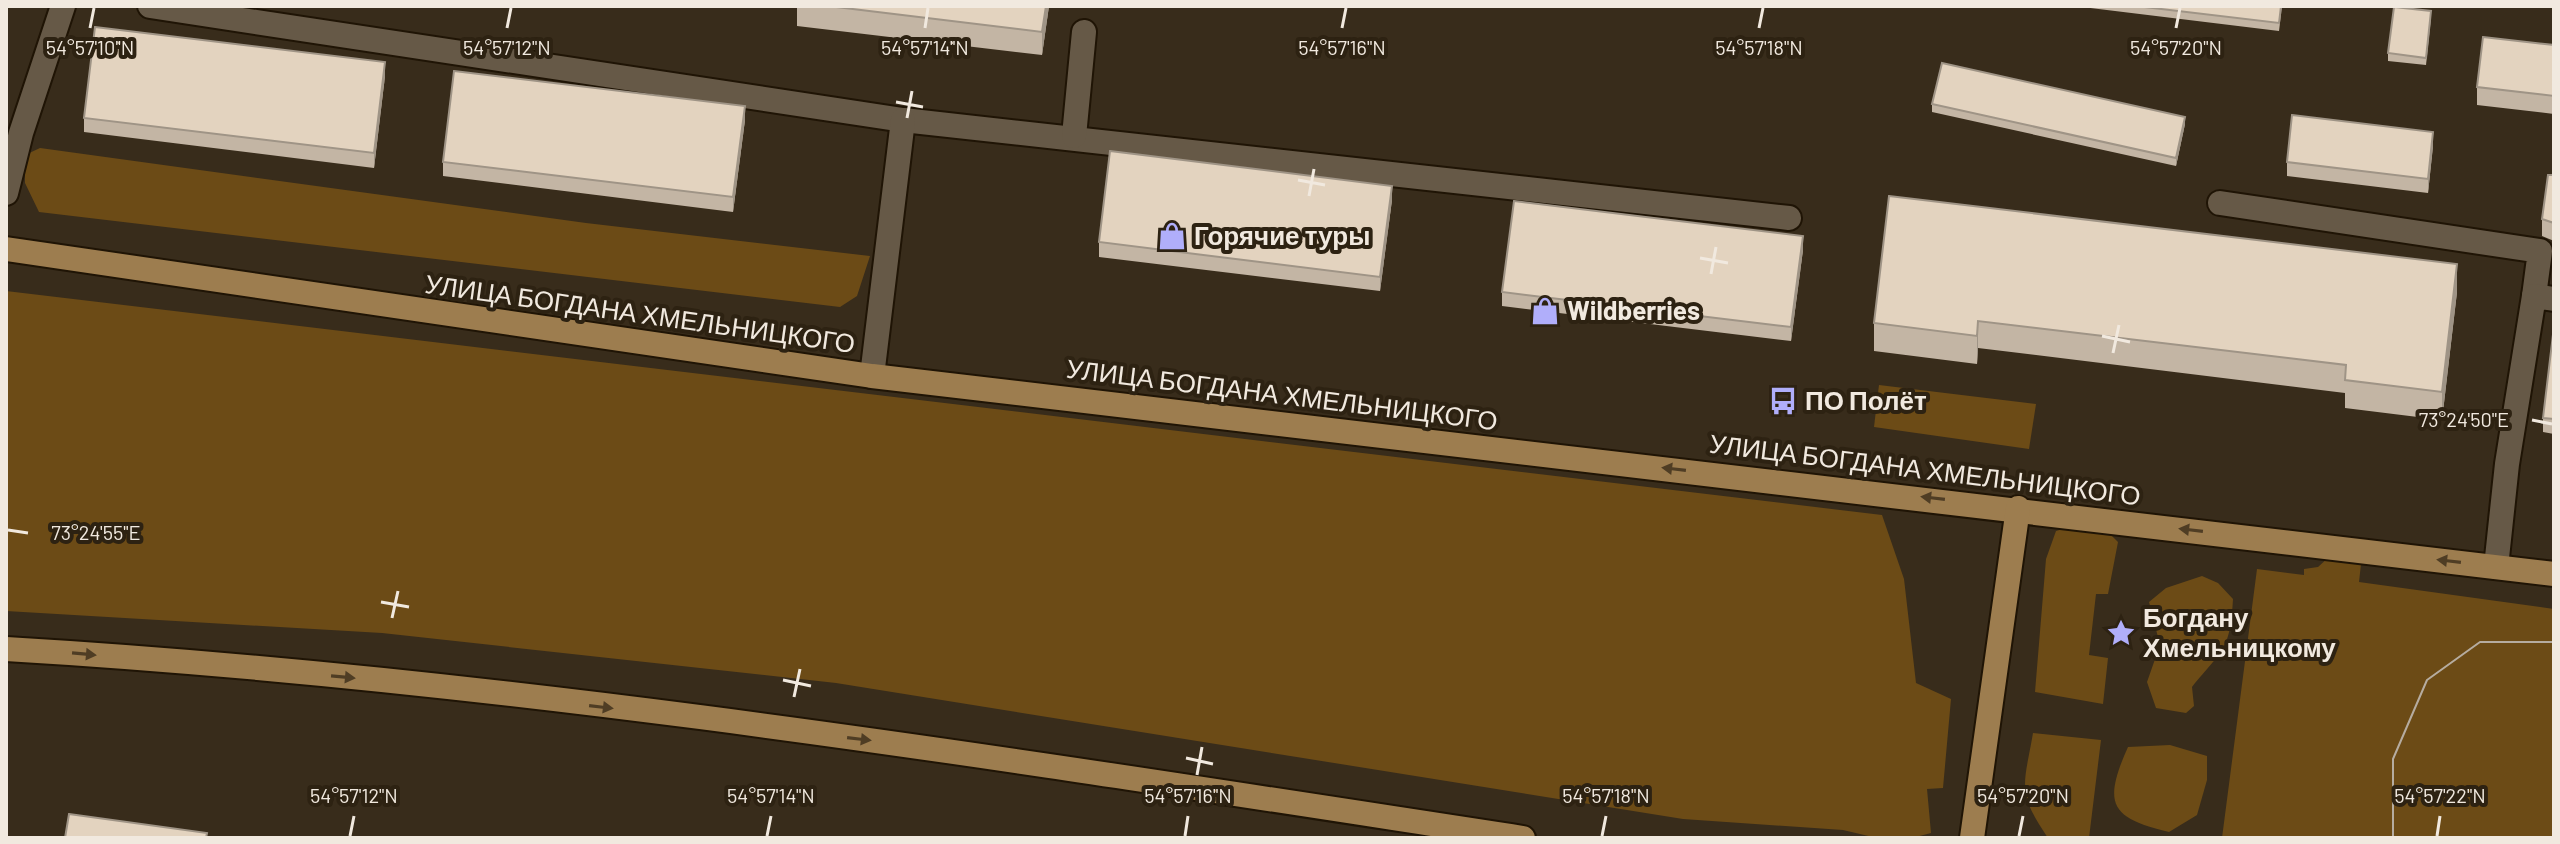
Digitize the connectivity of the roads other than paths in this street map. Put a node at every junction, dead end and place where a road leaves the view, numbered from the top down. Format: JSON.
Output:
{"nodes":[{"id":1,"x":63,"y":6,"type":"edge"},
{"id":2,"x":150,"y":6,"type":"edge"},
{"id":3,"x":244,"y":13,"type":"edge"},
{"id":4,"x":1084,"y":32,"type":"dead end"},
{"id":5,"x":903,"y":120,"type":"junction"},
{"id":6,"x":1074,"y":136,"type":"junction"},
{"id":7,"x":6,"y":193,"type":"edge"},
{"id":8,"x":2220,"y":203,"type":"dead end"},
{"id":9,"x":1789,"y":218,"type":"dead end"},
{"id":10,"x":6,"y":249,"type":"edge"},
{"id":11,"x":2544,"y":298,"type":"edge"},
{"id":12,"x":872,"y":376,"type":"junction"},
{"id":13,"x":2018,"y":508,"type":"junction"},
{"id":14,"x":2496,"y":567,"type":"junction"},
{"id":15,"x":2554,"y":574,"type":"edge"},
{"id":16,"x":6,"y":649,"type":"edge"},
{"id":17,"x":1523,"y":838,"type":"edge"},
{"id":18,"x":1972,"y":838,"type":"edge"}],
"edges":[{"from":1,"to":7,"type":"street"},
{"from":2,"to":3,"type":"street"},
{"from":3,"to":5,"type":"street"},
{"from":4,"to":6,"type":"street"},
{"from":5,"to":6,"type":"street"},
{"from":5,"to":12,"type":"street"},
{"from":6,"to":9,"type":"street"},
{"from":8,"to":11,"type":"street"},
{"from":10,"to":12,"type":"main road","name":"УЛИЦА БОГДАНА ХМЕЛЬНИЦКОГО"},
{"from":11,"to":14,"type":"street"},
{"from":13,"to":12,"type":"main road","name":"УЛИЦА БОГДАНА ХМЕЛЬНИЦКОГО","one_way":true},
{"from":14,"to":13,"type":"main road","name":"УЛИЦА БОГДАНА ХМЕЛЬНИЦКОГО","one_way":true},
{"from":13,"to":18,"type":"main road"},
{"from":14,"to":15,"type":"main road","name":"УЛИЦА БОГДАНА ХМЕЛЬНИЦКОГО"},
{"from":16,"to":17,"type":"main road","one_way":true}]}
